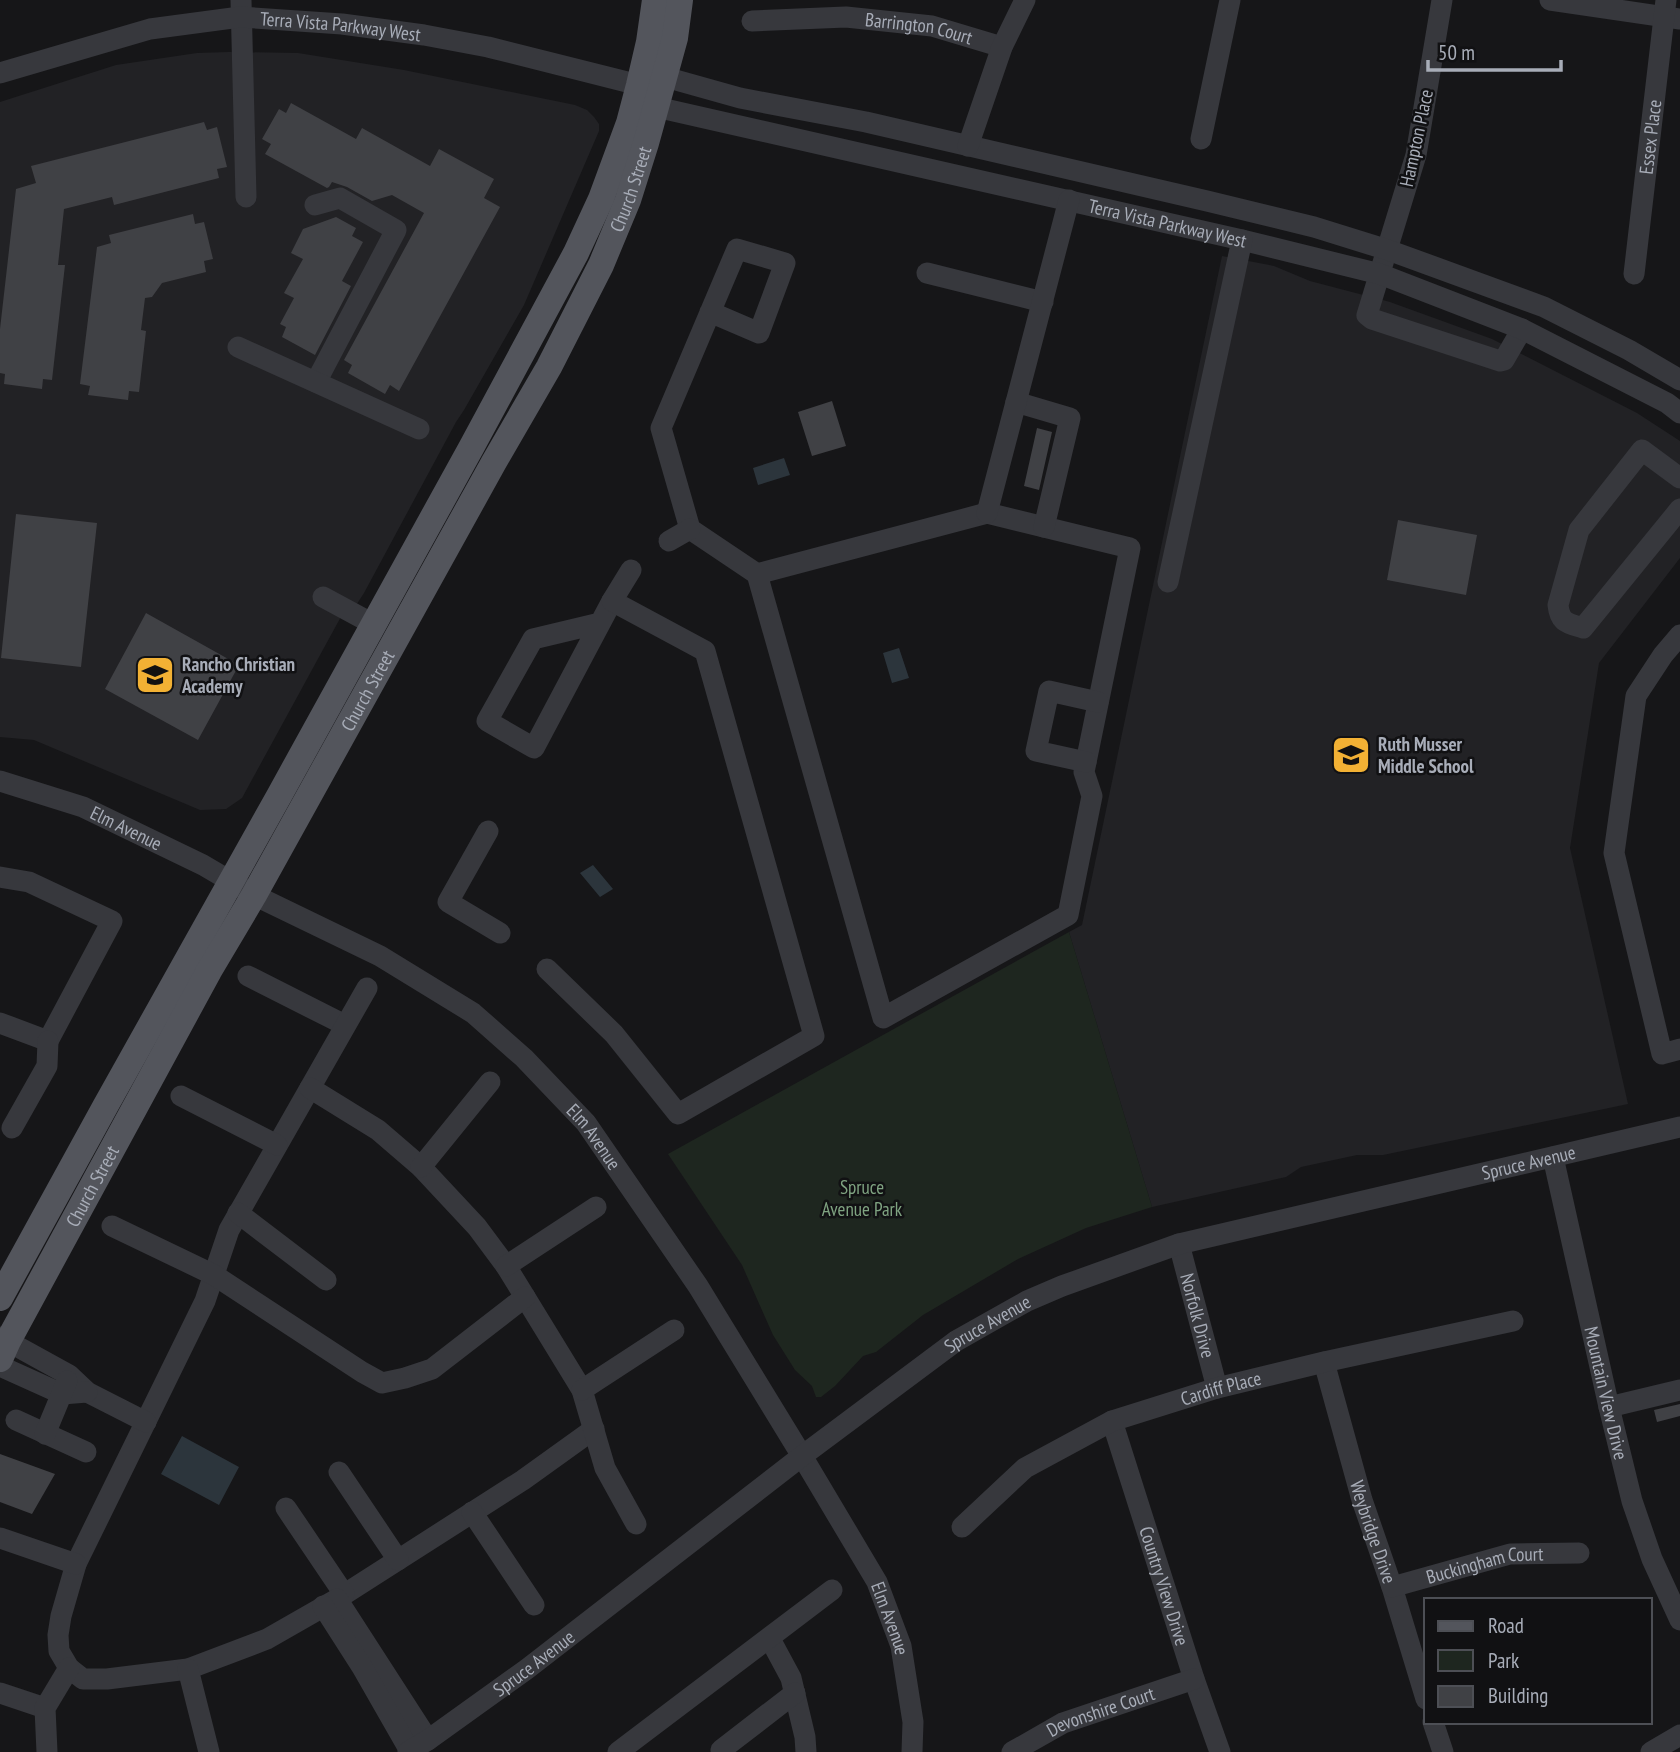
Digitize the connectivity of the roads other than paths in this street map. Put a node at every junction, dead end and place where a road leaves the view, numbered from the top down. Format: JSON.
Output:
{"nodes":[{"id":1,"x":655,"y":0,"type":"edge"},
{"id":2,"x":680,"y":0,"type":"edge"},
{"id":3,"x":1024,"y":0,"type":"edge"},
{"id":4,"x":1230,"y":0,"type":"edge"},
{"id":5,"x":1442,"y":0,"type":"edge"},
{"id":6,"x":1550,"y":0,"type":"edge"},
{"id":7,"x":240,"y":8,"type":"edge"},
{"id":8,"x":1670,"y":12,"type":"edge"},
{"id":9,"x":752,"y":21,"type":"dead end"},
{"id":10,"x":1002,"y":47,"type":"junction"},
{"id":11,"x":0,"y":73,"type":"edge"},
{"id":12,"x":665,"y":77,"type":"junction"},
{"id":13,"x":639,"y":85,"type":"junction"},
{"id":14,"x":656,"y":107,"type":"junction"},
{"id":15,"x":1201,"y":139,"type":"dead end"},
{"id":16,"x":968,"y":146,"type":"junction"},
{"id":17,"x":246,"y":197,"type":"dead end"},
{"id":18,"x":1069,"y":200,"type":"junction"},
{"id":19,"x":315,"y":205,"type":"dead end"},
{"id":20,"x":1242,"y":240,"type":"junction"},
{"id":21,"x":1388,"y":250,"type":"junction"},
{"id":22,"x":927,"y":273,"type":"dead end"},
{"id":23,"x":1380,"y":274,"type":"junction"},
{"id":24,"x":1634,"y":274,"type":"dead end"},
{"id":25,"x":1043,"y":302,"type":"junction"},
{"id":26,"x":710,"y":313,"type":"dead end"},
{"id":27,"x":1522,"y":329,"type":"junction"},
{"id":28,"x":238,"y":347,"type":"dead end"},
{"id":29,"x":1680,"y":380,"type":"edge"},
{"id":30,"x":316,"y":382,"type":"junction"},
{"id":31,"x":1016,"y":402,"type":"junction"},
{"id":32,"x":1680,"y":413,"type":"edge"},
{"id":33,"x":419,"y":429,"type":"dead end"},
{"id":34,"x":1680,"y":478,"type":"edge"},
{"id":35,"x":1680,"y":509,"type":"edge"},
{"id":36,"x":987,"y":513,"type":"junction"},
{"id":37,"x":1044,"y":527,"type":"junction"},
{"id":38,"x":690,"y":528,"type":"junction"},
{"id":39,"x":669,"y":541,"type":"dead end"},
{"id":40,"x":631,"y":570,"type":"dead end"},
{"id":41,"x":757,"y":574,"type":"junction"},
{"id":42,"x":1168,"y":582,"type":"dead end"},
{"id":43,"x":323,"y":597,"type":"dead end"},
{"id":44,"x":612,"y":601,"type":"junction"},
{"id":45,"x":600,"y":623,"type":"junction"},
{"id":46,"x":373,"y":624,"type":"junction"},
{"id":47,"x":1680,"y":635,"type":"edge"},
{"id":48,"x":1098,"y":702,"type":"junction"},
{"id":49,"x":1086,"y":762,"type":"junction"},
{"id":50,"x":0,"y":781,"type":"edge"},
{"id":51,"x":488,"y":831,"type":"dead end"},
{"id":52,"x":0,"y":877,"type":"edge"},
{"id":53,"x":230,"y":881,"type":"junction"},
{"id":54,"x":254,"y":895,"type":"junction"},
{"id":55,"x":500,"y":933,"type":"dead end"},
{"id":56,"x":547,"y":969,"type":"dead end"},
{"id":57,"x":248,"y":976,"type":"dead end"},
{"id":58,"x":367,"y":988,"type":"dead end"},
{"id":59,"x":0,"y":1023,"type":"edge"},
{"id":60,"x":345,"y":1025,"type":"junction"},
{"id":61,"x":48,"y":1041,"type":"junction"},
{"id":62,"x":1680,"y":1049,"type":"edge"},
{"id":63,"x":489,"y":1082,"type":"dead end"},
{"id":64,"x":310,"y":1088,"type":"junction"},
{"id":65,"x":181,"y":1096,"type":"dead end"},
{"id":66,"x":1680,"y":1127,"type":"edge"},
{"id":67,"x":12,"y":1128,"type":"dead end"},
{"id":68,"x":277,"y":1145,"type":"junction"},
{"id":69,"x":1553,"y":1157,"type":"junction"},
{"id":70,"x":421,"y":1167,"type":"junction"},
{"id":71,"x":596,"y":1207,"type":"dead end"},
{"id":72,"x":238,"y":1213,"type":"junction"},
{"id":73,"x":112,"y":1226,"type":"dead end"},
{"id":74,"x":1179,"y":1244,"type":"junction"},
{"id":75,"x":506,"y":1266,"type":"junction"},
{"id":76,"x":214,"y":1275,"type":"junction"},
{"id":77,"x":326,"y":1280,"type":"dead end"},
{"id":78,"x":525,"y":1297,"type":"junction"},
{"id":79,"x":0,"y":1298,"type":"edge"},
{"id":80,"x":1513,"y":1321,"type":"dead end"},
{"id":81,"x":674,"y":1330,"type":"dead end"},
{"id":82,"x":2,"y":1351,"type":"edge"},
{"id":83,"x":1324,"y":1362,"type":"junction"},
{"id":84,"x":66,"y":1385,"type":"junction"},
{"id":85,"x":1217,"y":1388,"type":"junction"},
{"id":86,"x":582,"y":1390,"type":"junction"},
{"id":87,"x":1680,"y":1390,"type":"edge"},
{"id":88,"x":1609,"y":1407,"type":"junction"},
{"id":89,"x":16,"y":1420,"type":"dead end"},
{"id":90,"x":1112,"y":1421,"type":"junction"},
{"id":91,"x":146,"y":1422,"type":"junction"},
{"id":92,"x":594,"y":1429,"type":"junction"},
{"id":93,"x":45,"y":1434,"type":"junction"},
{"id":94,"x":86,"y":1452,"type":"dead end"},
{"id":95,"x":802,"y":1456,"type":"junction"},
{"id":96,"x":339,"y":1472,"type":"dead end"},
{"id":97,"x":286,"y":1508,"type":"dead end"},
{"id":98,"x":472,"y":1512,"type":"junction"},
{"id":99,"x":636,"y":1524,"type":"dead end"},
{"id":100,"x":962,"y":1527,"type":"dead end"},
{"id":101,"x":0,"y":1538,"type":"edge"},
{"id":102,"x":1579,"y":1553,"type":"dead end"},
{"id":103,"x":398,"y":1560,"type":"junction"},
{"id":104,"x":76,"y":1564,"type":"junction"},
{"id":105,"x":1392,"y":1587,"type":"junction"},
{"id":106,"x":832,"y":1590,"type":"dead end"},
{"id":107,"x":335,"y":1600,"type":"junction"},
{"id":108,"x":534,"y":1605,"type":"dead end"},
{"id":109,"x":1680,"y":1620,"type":"edge"},
{"id":110,"x":770,"y":1639,"type":"junction"},
{"id":111,"x":69,"y":1668,"type":"junction"},
{"id":112,"x":188,"y":1669,"type":"junction"},
{"id":113,"x":1194,"y":1679,"type":"junction"},
{"id":114,"x":1424,"y":1692,"type":"edge"},
{"id":115,"x":0,"y":1693,"type":"edge"},
{"id":116,"x":795,"y":1693,"type":"junction"},
{"id":117,"x":46,"y":1708,"type":"junction"},
{"id":118,"x":1434,"y":1724,"type":"edge"},
{"id":119,"x":1680,"y":1735,"type":"edge"},
{"id":120,"x":415,"y":1748,"type":"edge"},
{"id":121,"x":721,"y":1750,"type":"dead end"},
{"id":122,"x":47,"y":1752,"type":"edge"},
{"id":123,"x":209,"y":1752,"type":"edge"},
{"id":124,"x":618,"y":1752,"type":"edge"},
{"id":125,"x":806,"y":1752,"type":"edge"},
{"id":126,"x":912,"y":1752,"type":"edge"},
{"id":127,"x":1012,"y":1752,"type":"edge"},
{"id":128,"x":1220,"y":1752,"type":"edge"},
{"id":129,"x":1443,"y":1752,"type":"edge"},
{"id":130,"x":1651,"y":1752,"type":"edge"}],
"edges":[{"from":1,"to":13,"type":"main road","name":"Church Street"},
{"from":2,"to":12,"type":"main road","name":"Church Street"},
{"from":3,"to":10,"type":"street"},
{"from":4,"to":15,"type":"street"},
{"from":5,"to":21,"type":"street","name":"Hampton Place"},
{"from":6,"to":8,"type":"street"},
{"from":7,"to":11,"type":"street","name":"Terra Vista Parkway West"},
{"from":7,"to":13,"type":"street","name":"Terra Vista Parkway West"},
{"from":7,"to":17,"type":"street"},
{"from":8,"to":24,"type":"street","name":"Essex Place"},
{"from":9,"to":10,"type":"street","name":"Barrington Court"},
{"from":10,"to":16,"type":"street"},
{"from":12,"to":13,"type":"street"},
{"from":12,"to":14,"type":"main road","name":"Church Street"},
{"from":12,"to":16,"type":"street","name":"Terra Vista Parkway West"},
{"from":13,"to":14,"type":"street"},
{"from":13,"to":46,"type":"main road","name":"Church Street"},
{"from":14,"to":18,"type":"street","name":"Terra Vista Parkway West"},
{"from":14,"to":54,"type":"main road","name":"Church Street"},
{"from":16,"to":21,"type":"street","name":"Terra Vista Parkway West"},
{"from":18,"to":20,"type":"street","name":"Terra Vista Parkway West"},
{"from":18,"to":25,"type":"street"},
{"from":19,"to":30,"type":"street"},
{"from":20,"to":23,"type":"street","name":"Terra Vista Parkway West"},
{"from":20,"to":42,"type":"street"},
{"from":21,"to":23,"type":"street","name":"Hampton Place"},
{"from":21,"to":29,"type":"street","name":"Terra Vista Parkway West"},
{"from":22,"to":25,"type":"street"},
{"from":23,"to":27,"type":"street","name":"Terra Vista Parkway West"},
{"from":23,"to":27,"type":"street","name":"Hampton Place"},
{"from":25,"to":31,"type":"street"},
{"from":26,"to":38,"type":"street"},
{"from":27,"to":32,"type":"street","name":"Terra Vista Parkway West"},
{"from":28,"to":30,"type":"street"},
{"from":30,"to":33,"type":"street"},
{"from":31,"to":36,"type":"street"},
{"from":31,"to":37,"type":"street"},
{"from":34,"to":35,"type":"street"},
{"from":36,"to":37,"type":"street"},
{"from":36,"to":41,"type":"street"},
{"from":37,"to":48,"type":"street"},
{"from":38,"to":39,"type":"street"},
{"from":38,"to":41,"type":"street"},
{"from":40,"to":44,"type":"street"},
{"from":41,"to":49,"type":"street"},
{"from":43,"to":46,"type":"street"},
{"from":44,"to":45,"type":"street"},
{"from":44,"to":56,"type":"street"},
{"from":45,"to":45,"type":"street"},
{"from":46,"to":53,"type":"main road","name":"Church Street"},
{"from":47,"to":62,"type":"street"},
{"from":48,"to":49,"type":"street"},
{"from":48,"to":49,"type":"street"},
{"from":50,"to":53,"type":"street","name":"Elm Avenue"},
{"from":51,"to":55,"type":"street"},
{"from":52,"to":61,"type":"street"},
{"from":53,"to":54,"type":"street","name":"Elm Avenue"},
{"from":53,"to":79,"type":"main road","name":"Church Street"},
{"from":54,"to":82,"type":"main road","name":"Church Street"},
{"from":54,"to":95,"type":"street","name":"Elm Avenue"},
{"from":57,"to":60,"type":"street"},
{"from":58,"to":60,"type":"street"},
{"from":59,"to":61,"type":"street"},
{"from":60,"to":64,"type":"street"},
{"from":61,"to":67,"type":"street"},
{"from":63,"to":70,"type":"street"},
{"from":64,"to":68,"type":"street"},
{"from":64,"to":70,"type":"street"},
{"from":65,"to":68,"type":"street"},
{"from":66,"to":69,"type":"street","name":"Spruce Avenue"},
{"from":68,"to":72,"type":"street"},
{"from":69,"to":74,"type":"street","name":"Spruce Avenue"},
{"from":69,"to":88,"type":"street","name":"Mountain View Drive"},
{"from":70,"to":75,"type":"street"},
{"from":71,"to":75,"type":"street"},
{"from":72,"to":76,"type":"street"},
{"from":72,"to":77,"type":"street"},
{"from":73,"to":76,"type":"street"},
{"from":74,"to":85,"type":"street","name":"Norfolk Drive"},
{"from":74,"to":95,"type":"street","name":"Spruce Avenue"},
{"from":75,"to":78,"type":"street"},
{"from":76,"to":78,"type":"street"},
{"from":76,"to":91,"type":"street"},
{"from":78,"to":86,"type":"street"},
{"from":80,"to":83,"type":"street","name":"Cardiff Place"},
{"from":81,"to":86,"type":"street"},
{"from":82,"to":84,"type":"street"},
{"from":83,"to":85,"type":"street","name":"Cardiff Place"},
{"from":83,"to":105,"type":"street","name":"Weybridge Drive"},
{"from":84,"to":91,"type":"street"},
{"from":84,"to":93,"type":"street"},
{"from":85,"to":90,"type":"street","name":"Cardiff Place"},
{"from":86,"to":92,"type":"street"},
{"from":87,"to":88,"type":"street"},
{"from":88,"to":109,"type":"street","name":"Mountain View Drive"},
{"from":89,"to":93,"type":"street"},
{"from":90,"to":100,"type":"street","name":"Cardiff Place"},
{"from":90,"to":113,"type":"street","name":"Country View Drive"},
{"from":91,"to":104,"type":"street"},
{"from":92,"to":98,"type":"street"},
{"from":92,"to":99,"type":"street"},
{"from":93,"to":94,"type":"street"},
{"from":95,"to":120,"type":"street","name":"Spruce Avenue"},
{"from":95,"to":126,"type":"street","name":"Elm Avenue"},
{"from":96,"to":103,"type":"street"},
{"from":97,"to":107,"type":"street"},
{"from":98,"to":103,"type":"street"},
{"from":98,"to":108,"type":"street"},
{"from":101,"to":104,"type":"street"},
{"from":102,"to":105,"type":"street","name":"Buckingham Court"},
{"from":103,"to":107,"type":"street"},
{"from":104,"to":111,"type":"street"},
{"from":105,"to":114,"type":"street","name":"Weybridge Drive"},
{"from":106,"to":110,"type":"street"},
{"from":107,"to":112,"type":"street"},
{"from":107,"to":120,"type":"street"},
{"from":110,"to":116,"type":"street"},
{"from":110,"to":124,"type":"street"},
{"from":111,"to":112,"type":"street"},
{"from":111,"to":117,"type":"street"},
{"from":112,"to":123,"type":"street"},
{"from":113,"to":127,"type":"street","name":"Devonshire Court"},
{"from":113,"to":128,"type":"street","name":"Country View Drive"},
{"from":115,"to":117,"type":"street"},
{"from":116,"to":121,"type":"street"},
{"from":116,"to":125,"type":"street"},
{"from":117,"to":122,"type":"street"},
{"from":118,"to":129,"type":"street"},
{"from":119,"to":130,"type":"street"}]}
